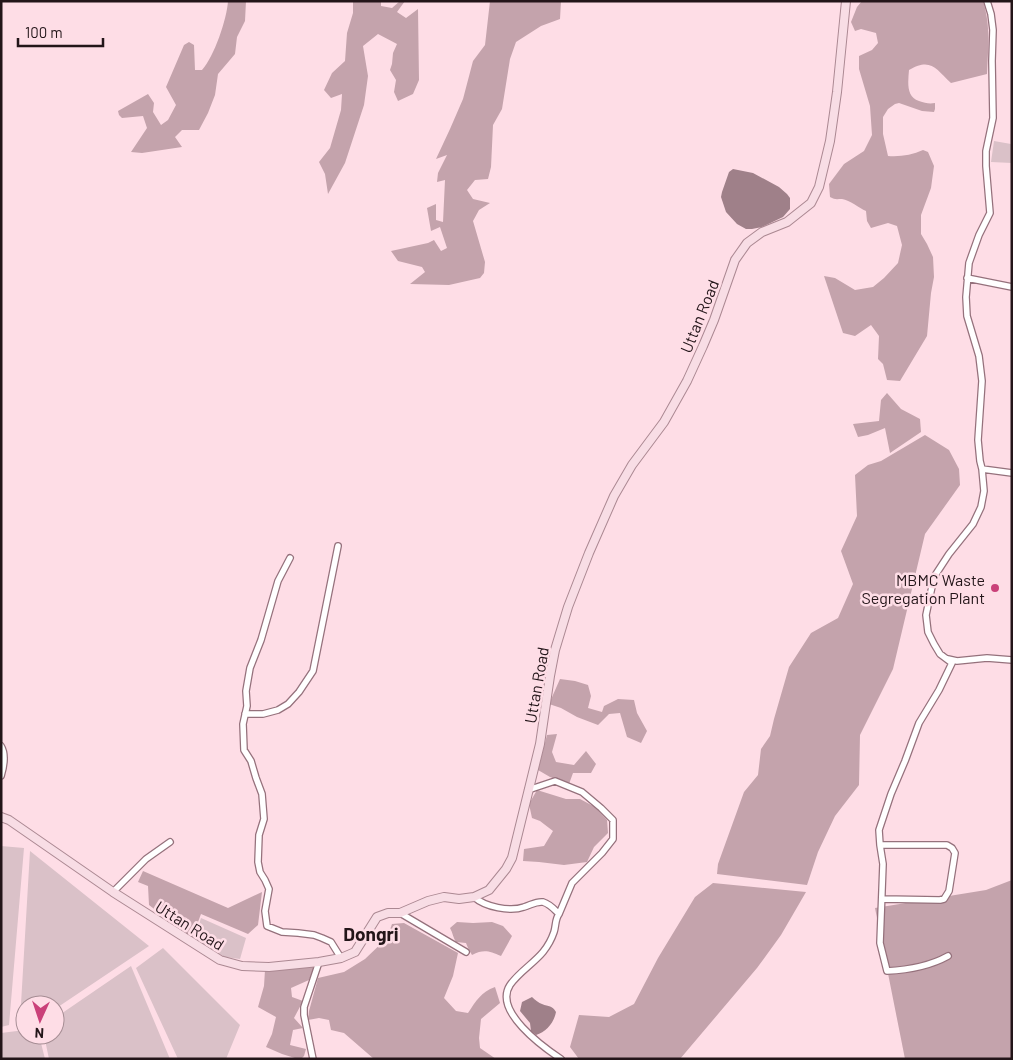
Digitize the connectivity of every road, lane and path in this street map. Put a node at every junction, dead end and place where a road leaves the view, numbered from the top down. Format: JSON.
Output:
{"nodes":[{"id":1,"x":846,"y":1,"type":"edge"},
{"id":2,"x":987,"y":1,"type":"edge"},
{"id":3,"x":967,"y":278,"type":"junction"},
{"id":4,"x":1012,"y":287,"type":"edge"},
{"id":5,"x":982,"y":469,"type":"junction"},
{"id":6,"x":1012,"y":473,"type":"edge"},
{"id":7,"x":338,"y":546,"type":"dead end"},
{"id":8,"x":290,"y":558,"type":"dead end"},
{"id":9,"x":944,"y":656,"type":"junction"},
{"id":10,"x":1012,"y":660,"type":"edge"},
{"id":11,"x":245,"y":714,"type":"junction"},
{"id":12,"x":1,"y":746,"type":"edge"},
{"id":13,"x":1,"y":776,"type":"edge"},
{"id":14,"x":528,"y":790,"type":"junction"},
{"id":15,"x":1,"y":817,"type":"edge"},
{"id":16,"x":170,"y":842,"type":"dead end"},
{"id":17,"x":880,"y":845,"type":"junction"},
{"id":18,"x":114,"y":892,"type":"junction"},
{"id":19,"x":474,"y":897,"type":"junction"},
{"id":20,"x":882,"y":899,"type":"junction"},
{"id":21,"x":400,"y":913,"type":"junction"},
{"id":22,"x":559,"y":914,"type":"junction"},
{"id":23,"x":466,"y":952,"type":"dead end"},
{"id":24,"x":948,"y":956,"type":"dead end"},
{"id":25,"x":341,"y":958,"type":"junction"},
{"id":26,"x":319,"y":962,"type":"junction"},
{"id":27,"x":313,"y":1059,"type":"edge"},
{"id":28,"x":561,"y":1059,"type":"edge"}],
"edges":[{"from":1,"to":14,"type":"main road","name":"Uttan Road"},
{"from":2,"to":3,"type":"street"},
{"from":3,"to":4,"type":"street"},
{"from":3,"to":5,"type":"street"},
{"from":5,"to":6,"type":"street"},
{"from":5,"to":9,"type":"street"},
{"from":7,"to":11,"type":"street"},
{"from":8,"to":11,"type":"street"},
{"from":9,"to":10,"type":"street"},
{"from":9,"to":17,"type":"street"},
{"from":11,"to":25,"type":"street"},
{"from":12,"to":13,"type":"street"},
{"from":14,"to":19,"type":"main road","name":"Uttan Road"},
{"from":14,"to":22,"type":"street"},
{"from":15,"to":18,"type":"main road","name":"Uttan Road"},
{"from":16,"to":18,"type":"street"},
{"from":17,"to":20,"type":"street"},
{"from":17,"to":20,"type":"street"},
{"from":18,"to":26,"type":"main road","name":"Uttan Road"},
{"from":19,"to":21,"type":"main road","name":"Uttan Road"},
{"from":19,"to":22,"type":"street"},
{"from":20,"to":24,"type":"street"},
{"from":21,"to":23,"type":"street"},
{"from":21,"to":25,"type":"main road","name":"Uttan Road"},
{"from":22,"to":28,"type":"street"},
{"from":25,"to":26,"type":"main road","name":"Uttan Road"},
{"from":26,"to":27,"type":"street"}]}
